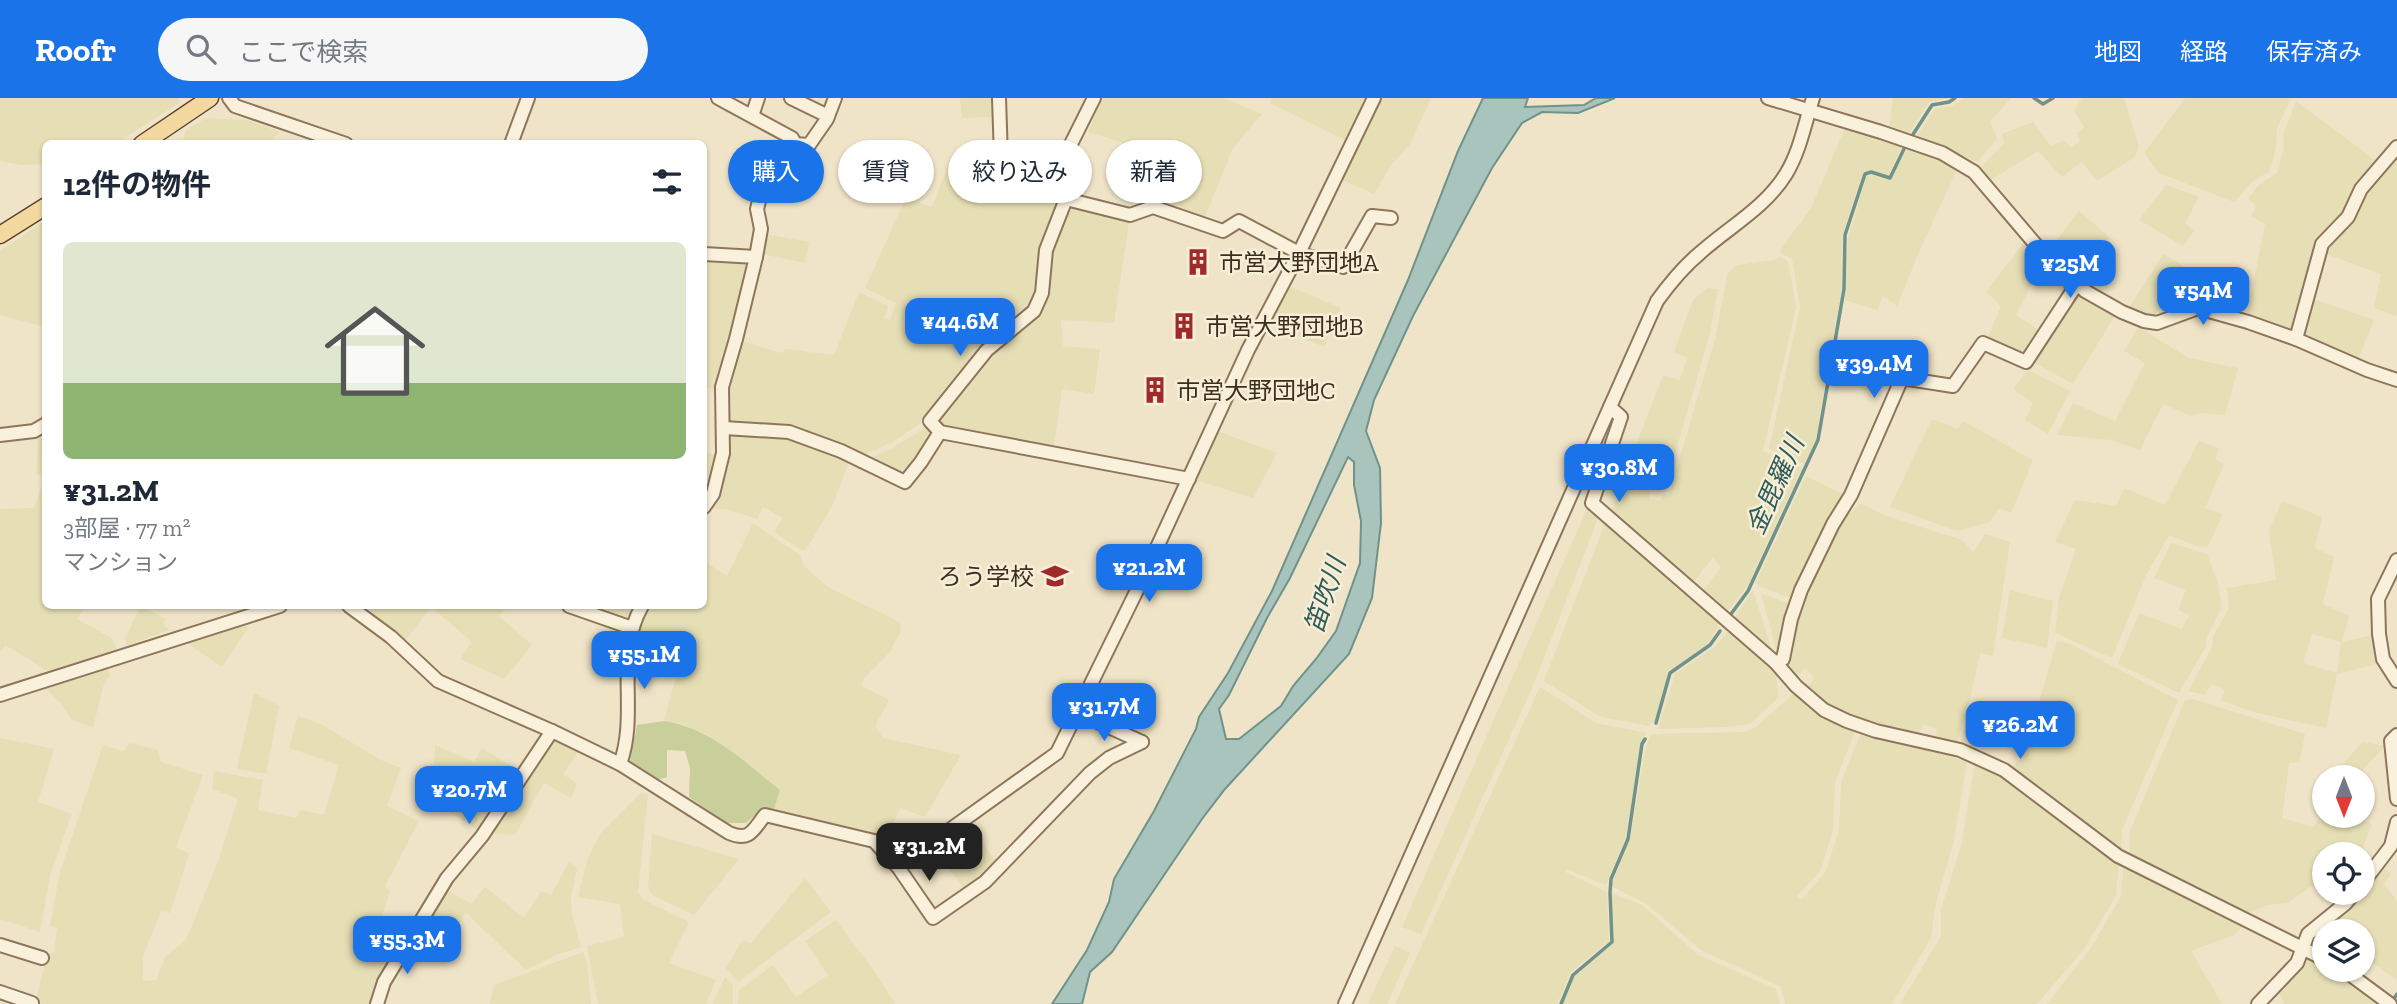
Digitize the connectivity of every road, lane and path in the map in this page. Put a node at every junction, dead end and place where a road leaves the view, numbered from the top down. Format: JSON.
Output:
{"nodes":[{"id":1,"x":229,"y":98,"type":"edge"},
{"id":2,"x":528,"y":98,"type":"edge"},
{"id":3,"x":718,"y":98,"type":"edge"},
{"id":4,"x":758,"y":98,"type":"edge"},
{"id":5,"x":792,"y":98,"type":"edge"},
{"id":6,"x":835,"y":98,"type":"edge"},
{"id":7,"x":999,"y":98,"type":"edge"},
{"id":8,"x":1094,"y":98,"type":"edge"},
{"id":9,"x":1374,"y":98,"type":"edge"},
{"id":10,"x":1768,"y":98,"type":"edge"},
{"id":11,"x":1813,"y":98,"type":"edge"},
{"id":12,"x":199,"y":101,"type":"edge"},
{"id":13,"x":1809,"y":111,"type":"junction"},
{"id":14,"x":752,"y":116,"type":"junction"},
{"id":15,"x":828,"y":116,"type":"junction"},
{"id":16,"x":147,"y":140,"type":"edge"},
{"id":17,"x":333,"y":140,"type":"edge"},
{"id":18,"x":512,"y":140,"type":"edge"},
{"id":19,"x":793,"y":140,"type":"edge"},
{"id":20,"x":812,"y":140,"type":"edge"},
{"id":21,"x":1000,"y":140,"type":"edge"},
{"id":22,"x":1073,"y":140,"type":"edge"},
{"id":23,"x":2397,"y":147,"type":"edge"},
{"id":24,"x":758,"y":203,"type":"edge"},
{"id":25,"x":1064,"y":203,"type":"edge"},
{"id":26,"x":1082,"y":203,"type":"edge"},
{"id":27,"x":42,"y":209,"type":"edge"},
{"id":28,"x":1391,"y":218,"type":"dead end"},
{"id":29,"x":0,"y":235,"type":"edge"},
{"id":30,"x":1299,"y":253,"type":"junction"},
{"id":31,"x":707,"y":254,"type":"edge"},
{"id":32,"x":756,"y":257,"type":"junction"},
{"id":33,"x":2077,"y":284,"type":"junction"},
{"id":34,"x":2296,"y":339,"type":"junction"},
{"id":35,"x":2397,"y":380,"type":"edge"},
{"id":36,"x":1610,"y":407,"type":"junction"},
{"id":37,"x":42,"y":426,"type":"edge"},
{"id":38,"x":723,"y":428,"type":"junction"},
{"id":39,"x":940,"y":432,"type":"junction"},
{"id":40,"x":0,"y":435,"type":"edge"},
{"id":41,"x":1189,"y":479,"type":"junction"},
{"id":42,"x":707,"y":503,"type":"edge"},
{"id":43,"x":2397,"y":560,"type":"edge"},
{"id":44,"x":271,"y":609,"type":"edge"},
{"id":45,"x":353,"y":609,"type":"edge"},
{"id":46,"x":578,"y":609,"type":"edge"},
{"id":47,"x":640,"y":609,"type":"edge"},
{"id":48,"x":632,"y":628,"type":"junction"},
{"id":49,"x":1776,"y":663,"type":"junction"},
{"id":50,"x":2397,"y":681,"type":"edge"},
{"id":51,"x":0,"y":695,"type":"edge"},
{"id":52,"x":1078,"y":713,"type":"junction"},
{"id":53,"x":552,"y":731,"type":"junction"},
{"id":54,"x":2397,"y":735,"type":"edge"},
{"id":55,"x":620,"y":764,"type":"junction"},
{"id":56,"x":2397,"y":799,"type":"edge"},
{"id":57,"x":2397,"y":821,"type":"edge"},
{"id":58,"x":898,"y":867,"type":"junction"},
{"id":59,"x":2375,"y":867,"type":"edge"},
{"id":60,"x":2344,"y":905,"type":"edge"},
{"id":61,"x":0,"y":945,"type":"edge"},
{"id":62,"x":2303,"y":947,"type":"junction"},
{"id":63,"x":2312,"y":952,"type":"edge"},
{"id":64,"x":42,"y":958,"type":"dead end"},
{"id":65,"x":2360,"y":982,"type":"edge"},
{"id":66,"x":0,"y":992,"type":"edge"},
{"id":67,"x":32,"y":1003,"type":"edge"},
{"id":68,"x":377,"y":1004,"type":"edge"},
{"id":69,"x":1345,"y":1004,"type":"edge"},
{"id":70,"x":2258,"y":1004,"type":"edge"},
{"id":71,"x":2390,"y":1004,"type":"edge"}],
"edges":[{"from":1,"to":17,"type":"street"},
{"from":2,"to":18,"type":"street"},
{"from":3,"to":14,"type":"street"},
{"from":4,"to":14,"type":"street"},
{"from":5,"to":15,"type":"street"},
{"from":6,"to":15,"type":"street"},
{"from":7,"to":21,"type":"street"},
{"from":8,"to":22,"type":"street"},
{"from":9,"to":30,"type":"street"},
{"from":10,"to":13,"type":"street"},
{"from":11,"to":13,"type":"street"},
{"from":12,"to":16,"type":"main road"},
{"from":13,"to":33,"type":"street"},
{"from":13,"to":36,"type":"street"},
{"from":14,"to":19,"type":"street"},
{"from":15,"to":20,"type":"street"},
{"from":23,"to":34,"type":"street"},
{"from":24,"to":32,"type":"street"},
{"from":25,"to":39,"type":"street"},
{"from":26,"to":30,"type":"street"},
{"from":27,"to":29,"type":"main road"},
{"from":28,"to":30,"type":"street"},
{"from":30,"to":41,"type":"street"},
{"from":31,"to":32,"type":"street"},
{"from":32,"to":38,"type":"street"},
{"from":33,"to":34,"type":"street"},
{"from":33,"to":49,"type":"street"},
{"from":34,"to":35,"type":"street"},
{"from":36,"to":49,"type":"street"},
{"from":36,"to":69,"type":"street"},
{"from":37,"to":40,"type":"street"},
{"from":38,"to":39,"type":"street"},
{"from":38,"to":42,"type":"street"},
{"from":39,"to":41,"type":"street"},
{"from":41,"to":52,"type":"street"},
{"from":43,"to":50,"type":"street"},
{"from":44,"to":51,"type":"street"},
{"from":45,"to":53,"type":"street"},
{"from":46,"to":48,"type":"street"},
{"from":47,"to":48,"type":"street"},
{"from":48,"to":55,"type":"street"},
{"from":49,"to":62,"type":"street"},
{"from":52,"to":58,"type":"street"},
{"from":52,"to":58,"type":"street"},
{"from":53,"to":55,"type":"street"},
{"from":53,"to":68,"type":"street"},
{"from":54,"to":56,"type":"street"},
{"from":55,"to":58,"type":"street"},
{"from":57,"to":59,"type":"street"},
{"from":60,"to":62,"type":"street"},
{"from":61,"to":64,"type":"street"},
{"from":62,"to":63,"type":"street"},
{"from":62,"to":70,"type":"street"},
{"from":65,"to":71,"type":"street"},
{"from":66,"to":67,"type":"street"}]}
